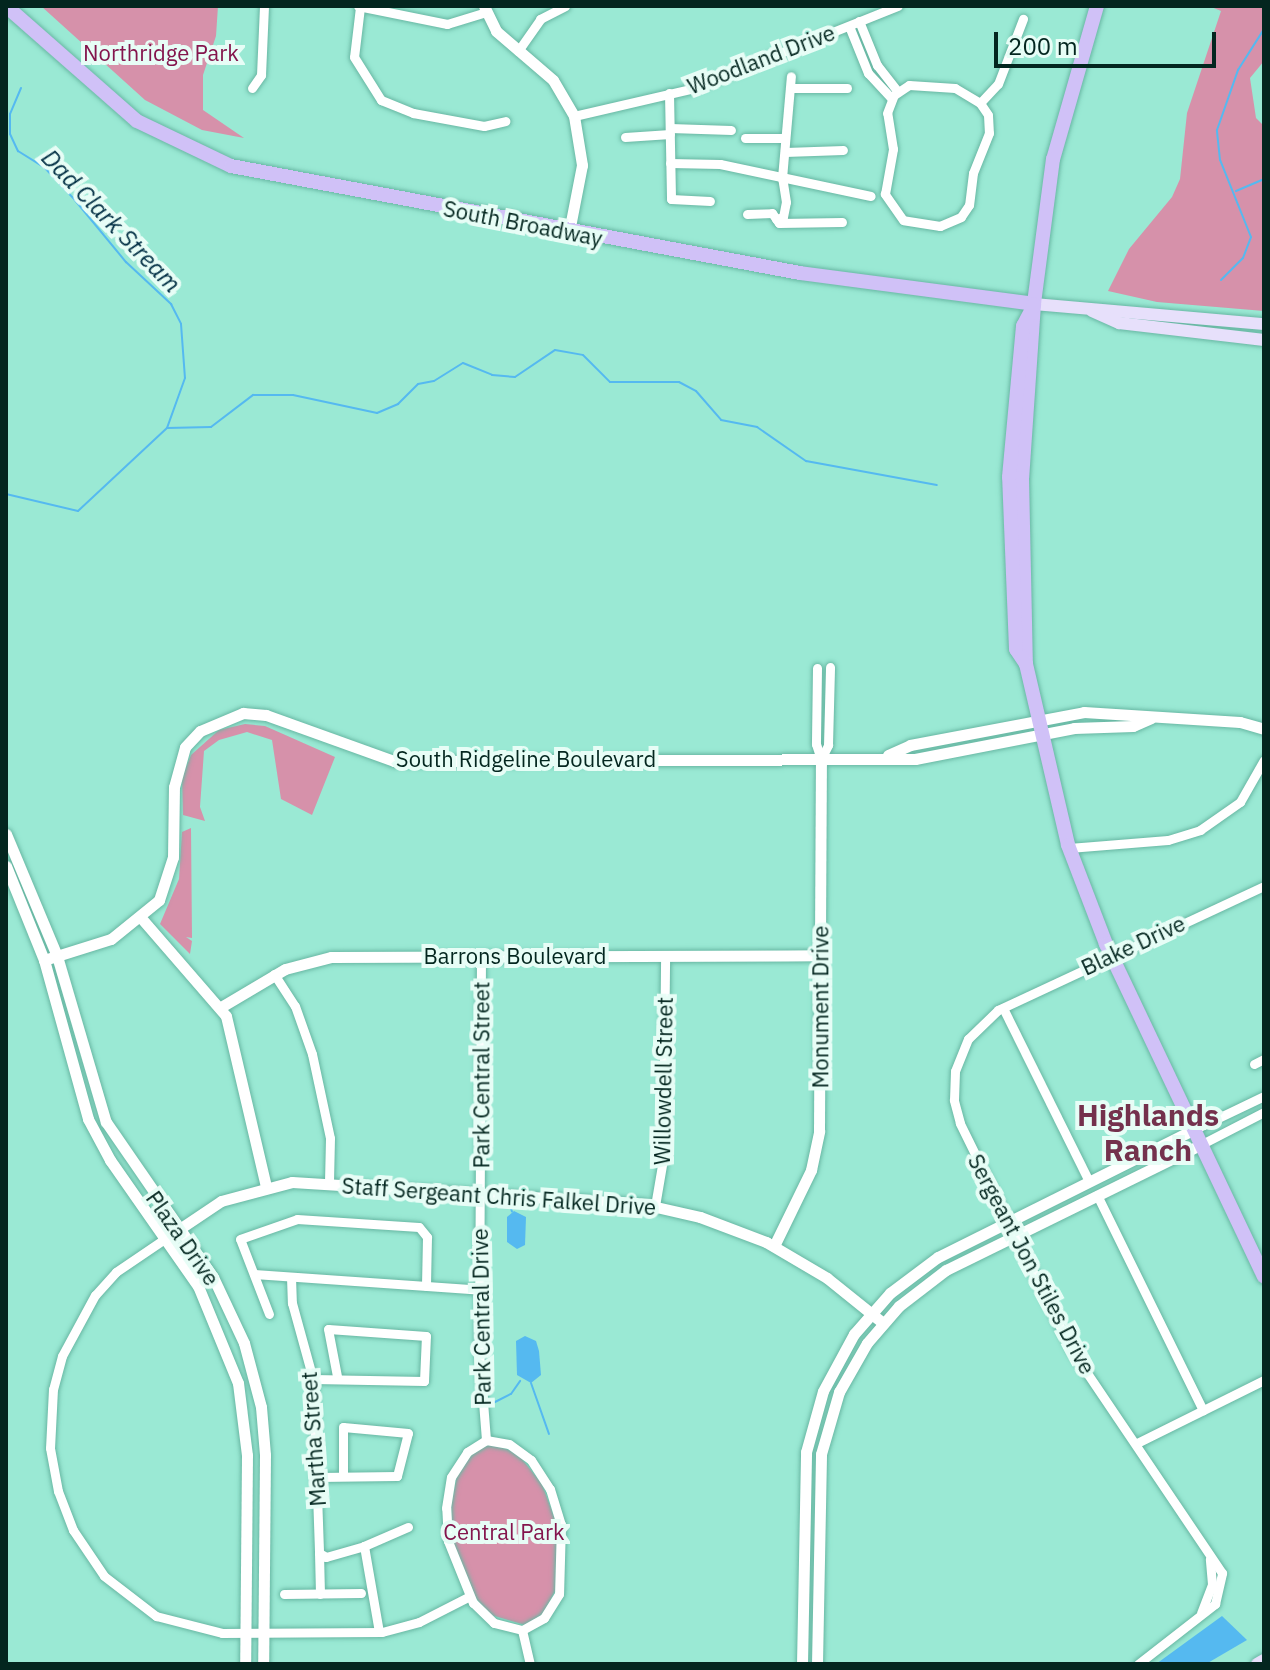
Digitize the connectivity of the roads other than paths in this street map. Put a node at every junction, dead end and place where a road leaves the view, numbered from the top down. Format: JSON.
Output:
{"nodes":[{"id":1,"x":6,"y":6,"type":"edge"},
{"id":2,"x":264,"y":6,"type":"edge"},
{"id":3,"x":565,"y":6,"type":"edge"},
{"id":4,"x":898,"y":6,"type":"edge"},
{"id":5,"x":1097,"y":6,"type":"edge"},
{"id":6,"x":359,"y":7,"type":"edge"},
{"id":7,"x":485,"y":9,"type":"edge"},
{"id":8,"x":1023,"y":19,"type":"dead end"},
{"id":9,"x":859,"y":21,"type":"junction"},
{"id":10,"x":849,"y":26,"type":"junction"},
{"id":11,"x":518,"y":51,"type":"junction"},
{"id":12,"x":791,"y":76,"type":"dead end"},
{"id":13,"x":252,"y":88,"type":"dead end"},
{"id":14,"x":791,"y":88,"type":"junction"},
{"id":15,"x":847,"y":88,"type":"dead end"},
{"id":16,"x":669,"y":93,"type":"junction"},
{"id":17,"x":895,"y":95,"type":"junction"},
{"id":18,"x":980,"y":103,"type":"junction"},
{"id":19,"x":574,"y":116,"type":"junction"},
{"id":20,"x":505,"y":121,"type":"dead end"},
{"id":21,"x":731,"y":130,"type":"dead end"},
{"id":22,"x":670,"y":131,"type":"junction"},
{"id":23,"x":625,"y":137,"type":"dead end"},
{"id":24,"x":745,"y":138,"type":"dead end"},
{"id":25,"x":785,"y":138,"type":"junction"},
{"id":26,"x":843,"y":150,"type":"dead end"},
{"id":27,"x":785,"y":152,"type":"junction"},
{"id":28,"x":670,"y":163,"type":"junction"},
{"id":29,"x":782,"y":178,"type":"junction"},
{"id":30,"x":871,"y":196,"type":"dead end"},
{"id":31,"x":710,"y":201,"type":"dead end"},
{"id":32,"x":747,"y":214,"type":"dead end"},
{"id":33,"x":775,"y":218,"type":"junction"},
{"id":34,"x":842,"y":222,"type":"dead end"},
{"id":35,"x":569,"y":232,"type":"junction"},
{"id":36,"x":1034,"y":304,"type":"junction"},
{"id":37,"x":1092,"y":311,"type":"junction"},
{"id":38,"x":1264,"y":324,"type":"edge"},
{"id":39,"x":1264,"y":340,"type":"edge"},
{"id":40,"x":830,"y":667,"type":"dead end"},
{"id":41,"x":817,"y":668,"type":"dead end"},
{"id":42,"x":1037,"y":726,"type":"junction"},
{"id":43,"x":1264,"y":729,"type":"edge"},
{"id":44,"x":821,"y":759,"type":"junction"},
{"id":45,"x":1264,"y":760,"type":"edge"},
{"id":46,"x":6,"y":834,"type":"edge"},
{"id":47,"x":1069,"y":848,"type":"junction"},
{"id":48,"x":6,"y":866,"type":"edge"},
{"id":49,"x":1264,"y":886,"type":"edge"},
{"id":50,"x":142,"y":919,"type":"junction"},
{"id":51,"x":821,"y":955,"type":"junction"},
{"id":52,"x":1110,"y":955,"type":"junction"},
{"id":53,"x":57,"y":956,"type":"junction"},
{"id":54,"x":481,"y":956,"type":"junction"},
{"id":55,"x":665,"y":956,"type":"junction"},
{"id":56,"x":44,"y":960,"type":"junction"},
{"id":57,"x":274,"y":974,"type":"junction"},
{"id":58,"x":221,"y":1007,"type":"junction"},
{"id":59,"x":1003,"y":1008,"type":"junction"},
{"id":60,"x":1264,"y":1059,"type":"edge"},
{"id":61,"x":1254,"y":1064,"type":"dead end"},
{"id":62,"x":1264,"y":1096,"type":"edge"},
{"id":63,"x":1264,"y":1112,"type":"edge"},
{"id":64,"x":1193,"y":1130,"type":"junction"},
{"id":65,"x":1200,"y":1145,"type":"junction"},
{"id":66,"x":1089,"y":1181,"type":"junction"},
{"id":67,"x":329,"y":1183,"type":"junction"},
{"id":68,"x":266,"y":1186,"type":"junction"},
{"id":69,"x":480,"y":1193,"type":"junction"},
{"id":70,"x":1097,"y":1195,"type":"junction"},
{"id":71,"x":655,"y":1206,"type":"junction"},
{"id":72,"x":1007,"y":1221,"type":"junction"},
{"id":73,"x":176,"y":1229,"type":"junction"},
{"id":74,"x":1015,"y":1235,"type":"junction"},
{"id":75,"x":163,"y":1240,"type":"junction"},
{"id":76,"x":774,"y":1246,"type":"junction"},
{"id":77,"x":254,"y":1274,"type":"junction"},
{"id":78,"x":1264,"y":1276,"type":"edge"},
{"id":79,"x":291,"y":1277,"type":"junction"},
{"id":80,"x":426,"y":1286,"type":"junction"},
{"id":81,"x":480,"y":1290,"type":"junction"},
{"id":82,"x":871,"y":1312,"type":"junction"},
{"id":83,"x":269,"y":1314,"type":"dead end"},
{"id":84,"x":883,"y":1323,"type":"junction"},
{"id":85,"x":337,"y":1376,"type":"junction"},
{"id":86,"x":313,"y":1379,"type":"junction"},
{"id":87,"x":1264,"y":1380,"type":"edge"},
{"id":88,"x":1203,"y":1410,"type":"junction"},
{"id":89,"x":486,"y":1440,"type":"junction"},
{"id":90,"x":1137,"y":1443,"type":"junction"},
{"id":91,"x":343,"y":1473,"type":"junction"},
{"id":92,"x":319,"y":1477,"type":"junction"},
{"id":93,"x":408,"y":1527,"type":"dead end"},
{"id":94,"x":364,"y":1546,"type":"junction"},
{"id":95,"x":319,"y":1553,"type":"junction"},
{"id":96,"x":361,"y":1593,"type":"dead end"},
{"id":97,"x":284,"y":1594,"type":"dead end"},
{"id":98,"x":320,"y":1594,"type":"junction"},
{"id":99,"x":468,"y":1597,"type":"junction"},
{"id":100,"x":522,"y":1630,"type":"junction"},
{"id":101,"x":379,"y":1632,"type":"junction"},
{"id":102,"x":245,"y":1634,"type":"junction"},
{"id":103,"x":263,"y":1634,"type":"junction"},
{"id":104,"x":1264,"y":1660,"type":"edge"},
{"id":105,"x":245,"y":1664,"type":"edge"},
{"id":106,"x":263,"y":1664,"type":"edge"},
{"id":107,"x":530,"y":1664,"type":"edge"},
{"id":108,"x":802,"y":1664,"type":"edge"},
{"id":109,"x":817,"y":1664,"type":"edge"},
{"id":110,"x":1138,"y":1664,"type":"edge"},
{"id":111,"x":1257,"y":1664,"type":"edge"}],
"edges":[{"from":1,"to":35,"type":"main road","name":"South Broadway"},
{"from":2,"to":13,"type":"street"},
{"from":3,"to":11,"type":"street"},
{"from":4,"to":9,"type":"street","name":"Woodland Drive"},
{"from":5,"to":36,"type":"main road"},
{"from":6,"to":7,"type":"street"},
{"from":6,"to":20,"type":"street"},
{"from":7,"to":11,"type":"street"},
{"from":8,"to":18,"type":"street"},
{"from":9,"to":10,"type":"street","name":"Woodland Drive"},
{"from":9,"to":17,"type":"street"},
{"from":10,"to":16,"type":"street","name":"Woodland Drive"},
{"from":10,"to":17,"type":"street"},
{"from":11,"to":19,"type":"street"},
{"from":12,"to":14,"type":"street"},
{"from":14,"to":15,"type":"street"},
{"from":14,"to":25,"type":"street"},
{"from":16,"to":19,"type":"street","name":"Woodland Drive"},
{"from":16,"to":22,"type":"street"},
{"from":17,"to":18,"type":"street"},
{"from":17,"to":18,"type":"street"},
{"from":19,"to":35,"type":"street"},
{"from":21,"to":22,"type":"street"},
{"from":22,"to":23,"type":"street"},
{"from":22,"to":28,"type":"street"},
{"from":24,"to":25,"type":"street"},
{"from":25,"to":27,"type":"street"},
{"from":26,"to":27,"type":"street"},
{"from":27,"to":29,"type":"street"},
{"from":28,"to":29,"type":"street"},
{"from":28,"to":31,"type":"street"},
{"from":29,"to":30,"type":"street"},
{"from":29,"to":33,"type":"street"},
{"from":32,"to":33,"type":"street"},
{"from":33,"to":34,"type":"street"},
{"from":35,"to":36,"type":"main road","name":"South Broadway"},
{"from":36,"to":37,"type":"main road","name":"South Broadway"},
{"from":36,"to":42,"type":"main road"},
{"from":37,"to":38,"type":"main road","name":"South Broadway"},
{"from":37,"to":39,"type":"main road","name":"South Broadway"},
{"from":40,"to":44,"type":"street","name":"Monument Drive"},
{"from":41,"to":44,"type":"street","name":"Monument Drive"},
{"from":42,"to":43,"type":"street","name":"South Ridgeline Boulevard"},
{"from":42,"to":44,"type":"street","name":"South Ridgeline Boulevard"},
{"from":42,"to":47,"type":"main road"},
{"from":44,"to":50,"type":"street","name":"South Ridgeline Boulevard"},
{"from":44,"to":51,"type":"street","name":"Monument Drive"},
{"from":45,"to":47,"type":"street"},
{"from":46,"to":53,"type":"street","name":"Plaza Drive"},
{"from":47,"to":52,"type":"main road"},
{"from":48,"to":56,"type":"street","name":"Plaza Drive"},
{"from":49,"to":52,"type":"street","name":"Blake Drive"},
{"from":50,"to":53,"type":"street","name":"South Ridgeline Boulevard"},
{"from":50,"to":58,"type":"street"},
{"from":51,"to":55,"type":"street","name":"Barrons Boulevard"},
{"from":51,"to":76,"type":"street","name":"Monument Drive"},
{"from":52,"to":59,"type":"street","name":"Blake Drive"},
{"from":52,"to":64,"type":"main road"},
{"from":53,"to":56,"type":"street","name":"South Ridgeline Boulevard"},
{"from":53,"to":73,"type":"street","name":"Plaza Drive"},
{"from":54,"to":55,"type":"street","name":"Barrons Boulevard"},
{"from":54,"to":57,"type":"street","name":"Barrons Boulevard"},
{"from":54,"to":69,"type":"street","name":"Park Central Street"},
{"from":55,"to":71,"type":"street","name":"Willowdell Street"},
{"from":56,"to":75,"type":"street","name":"Plaza Drive"},
{"from":57,"to":58,"type":"street","name":"Barrons Boulevard"},
{"from":57,"to":67,"type":"street"},
{"from":58,"to":68,"type":"street"},
{"from":59,"to":66,"type":"street"},
{"from":59,"to":72,"type":"street","name":"Sergeant Jon Stiles Drive"},
{"from":60,"to":61,"type":"street"},
{"from":62,"to":64,"type":"street"},
{"from":63,"to":65,"type":"street"},
{"from":64,"to":65,"type":"main road"},
{"from":64,"to":66,"type":"street"},
{"from":65,"to":70,"type":"street"},
{"from":65,"to":78,"type":"main road"},
{"from":66,"to":72,"type":"street"},
{"from":67,"to":68,"type":"street","name":"Staff Sergeant Chris Falkel Drive"},
{"from":67,"to":69,"type":"street","name":"Staff Sergeant Chris Falkel Drive"},
{"from":68,"to":73,"type":"street","name":"Staff Sergeant Chris Falkel Drive"},
{"from":69,"to":71,"type":"street","name":"Staff Sergeant Chris Falkel Drive"},
{"from":69,"to":81,"type":"street","name":"Park Central Drive"},
{"from":70,"to":74,"type":"street"},
{"from":70,"to":88,"type":"street"},
{"from":71,"to":76,"type":"street","name":"Staff Sergeant Chris Falkel Drive"},
{"from":72,"to":74,"type":"street","name":"Sergeant Jon Stiles Drive"},
{"from":72,"to":82,"type":"street"},
{"from":73,"to":75,"type":"street","name":"Staff Sergeant Chris Falkel Drive"},
{"from":73,"to":103,"type":"street","name":"Plaza Drive"},
{"from":74,"to":84,"type":"street"},
{"from":74,"to":90,"type":"street","name":"Sergeant Jon Stiles Drive"},
{"from":75,"to":102,"type":"street","name":"Plaza Drive"},
{"from":75,"to":102,"type":"street"},
{"from":76,"to":82,"type":"street","name":"Staff Sergeant Chris Falkel Drive"},
{"from":77,"to":79,"type":"street"},
{"from":77,"to":80,"type":"street"},
{"from":77,"to":83,"type":"street"},
{"from":79,"to":80,"type":"street"},
{"from":79,"to":86,"type":"street","name":"Martha Street"},
{"from":80,"to":81,"type":"street"},
{"from":81,"to":89,"type":"street","name":"Park Central Drive"},
{"from":82,"to":84,"type":"street","name":"Staff Sergeant Chris Falkel Drive"},
{"from":82,"to":108,"type":"street"},
{"from":84,"to":109,"type":"street"},
{"from":85,"to":85,"type":"street"},
{"from":85,"to":86,"type":"street"},
{"from":86,"to":92,"type":"street","name":"Martha Street"},
{"from":87,"to":88,"type":"street"},
{"from":88,"to":90,"type":"street"},
{"from":89,"to":99,"type":"street"},
{"from":89,"to":100,"type":"street"},
{"from":90,"to":110,"type":"street","name":"Sergeant Jon Stiles Drive"},
{"from":91,"to":91,"type":"street"},
{"from":91,"to":92,"type":"street"},
{"from":92,"to":95,"type":"street","name":"Martha Street"},
{"from":93,"to":94,"type":"street"},
{"from":94,"to":95,"type":"street"},
{"from":94,"to":101,"type":"street"},
{"from":95,"to":98,"type":"street","name":"Martha Street"},
{"from":96,"to":98,"type":"street"},
{"from":97,"to":98,"type":"street"},
{"from":99,"to":100,"type":"street"},
{"from":99,"to":101,"type":"street"},
{"from":100,"to":107,"type":"street"},
{"from":101,"to":103,"type":"street"},
{"from":102,"to":103,"type":"street"},
{"from":102,"to":105,"type":"street","name":"Plaza Drive"},
{"from":103,"to":106,"type":"street","name":"Plaza Drive"},
{"from":104,"to":111,"type":"main road"}]}
